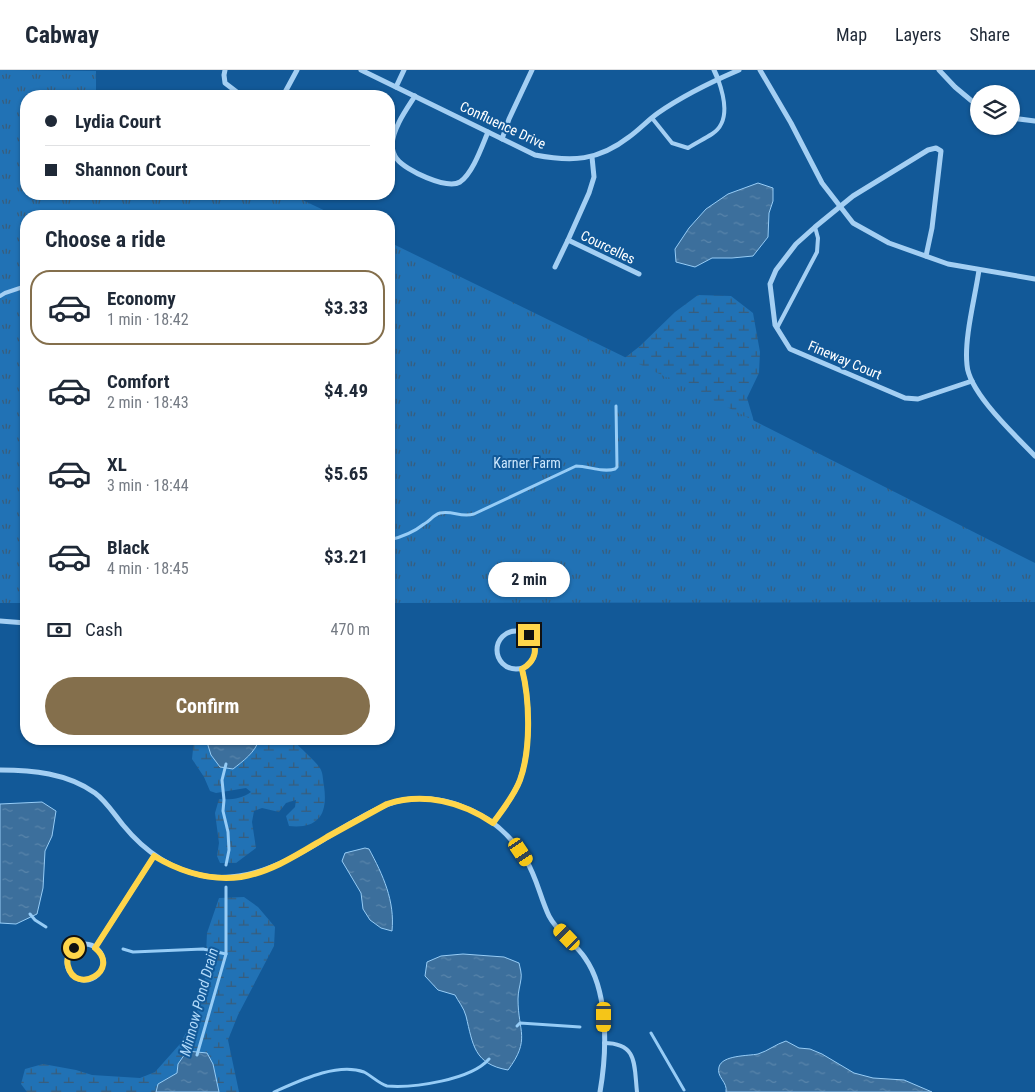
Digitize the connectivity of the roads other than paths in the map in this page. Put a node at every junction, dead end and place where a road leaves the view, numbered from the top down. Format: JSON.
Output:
{"nodes":[{"id":1,"x":225,"y":70,"type":"edge"},
{"id":2,"x":297,"y":70,"type":"edge"},
{"id":3,"x":361,"y":70,"type":"edge"},
{"id":4,"x":404,"y":70,"type":"edge"},
{"id":5,"x":532,"y":70,"type":"edge"},
{"id":6,"x":714,"y":70,"type":"edge"},
{"id":7,"x":739,"y":70,"type":"edge"},
{"id":8,"x":760,"y":70,"type":"edge"},
{"id":9,"x":939,"y":70,"type":"edge"},
{"id":10,"x":718,"y":79,"type":"junction"},
{"id":11,"x":396,"y":87,"type":"junction"},
{"id":12,"x":234,"y":90,"type":"edge"},
{"id":13,"x":286,"y":90,"type":"edge"},
{"id":14,"x":415,"y":96,"type":"junction"},
{"id":15,"x":970,"y":100,"type":"edge"},
{"id":16,"x":652,"y":118,"type":"junction"},
{"id":17,"x":1020,"y":119,"type":"edge"},
{"id":18,"x":1035,"y":121,"type":"edge"},
{"id":19,"x":488,"y":132,"type":"junction"},
{"id":20,"x":395,"y":135,"type":"edge"},
{"id":21,"x":502,"y":139,"type":"junction"},
{"id":22,"x":395,"y":154,"type":"edge"},
{"id":23,"x":592,"y":157,"type":"junction"},
{"id":24,"x":841,"y":207,"type":"junction"},
{"id":25,"x":815,"y":227,"type":"junction"},
{"id":26,"x":568,"y":240,"type":"junction"},
{"id":27,"x":926,"y":256,"type":"junction"},
{"id":28,"x":555,"y":267,"type":"dead end"},
{"id":29,"x":979,"y":270,"type":"junction"},
{"id":30,"x":638,"y":274,"type":"dead end"},
{"id":31,"x":1035,"y":279,"type":"edge"},
{"id":32,"x":20,"y":288,"type":"edge"},
{"id":33,"x":0,"y":296,"type":"edge"},
{"id":34,"x":777,"y":328,"type":"junction"},
{"id":35,"x":972,"y":382,"type":"junction"},
{"id":36,"x":1035,"y":456,"type":"edge"},
{"id":37,"x":0,"y":621,"type":"edge"},
{"id":38,"x":20,"y":623,"type":"edge"},
{"id":39,"x":522,"y":669,"type":"junction"},
{"id":40,"x":0,"y":770,"type":"edge"},
{"id":41,"x":493,"y":823,"type":"junction"},
{"id":42,"x":154,"y":856,"type":"junction"},
{"id":43,"x":95,"y":948,"type":"junction"},
{"id":44,"x":604,"y":1043,"type":"junction"},
{"id":45,"x":600,"y":1092,"type":"edge"},
{"id":46,"x":638,"y":1092,"type":"edge"}],
"edges":[{"from":1,"to":12,"type":"street"},
{"from":2,"to":13,"type":"street"},
{"from":3,"to":11,"type":"street","name":"Confluence Drive"},
{"from":4,"to":11,"type":"street"},
{"from":5,"to":21,"type":"street"},
{"from":6,"to":10,"type":"street"},
{"from":7,"to":10,"type":"street","name":"Confluence Drive"},
{"from":8,"to":24,"type":"street"},
{"from":9,"to":15,"type":"street"},
{"from":10,"to":16,"type":"street","name":"Confluence Drive"},
{"from":10,"to":16,"type":"lane"},
{"from":11,"to":14,"type":"street","name":"Confluence Drive"},
{"from":14,"to":19,"type":"street","name":"Confluence Drive"},
{"from":14,"to":20,"type":"street"},
{"from":16,"to":23,"type":"street","name":"Confluence Drive"},
{"from":17,"to":18,"type":"street"},
{"from":19,"to":21,"type":"street","name":"Confluence Drive"},
{"from":19,"to":22,"type":"street"},
{"from":21,"to":23,"type":"street","name":"Confluence Drive"},
{"from":23,"to":26,"type":"street","name":"Courcelles"},
{"from":24,"to":25,"type":"street","name":"Fineway Court"},
{"from":24,"to":27,"type":"street"},
{"from":24,"to":27,"type":"street","name":"Fineway Court"},
{"from":25,"to":34,"type":"lane"},
{"from":25,"to":34,"type":"street","name":"Fineway Court"},
{"from":26,"to":28,"type":"street","name":"Courcelles"},
{"from":26,"to":30,"type":"street","name":"Courcelles"},
{"from":27,"to":29,"type":"street"},
{"from":29,"to":31,"type":"street"},
{"from":29,"to":35,"type":"street"},
{"from":32,"to":33,"type":"lane"},
{"from":34,"to":35,"type":"street","name":"Fineway Court"},
{"from":35,"to":36,"type":"street"},
{"from":37,"to":38,"type":"street"},
{"from":39,"to":39,"type":"street"},
{"from":39,"to":41,"type":"street"},
{"from":40,"to":42,"type":"street"},
{"from":41,"to":42,"type":"street"},
{"from":41,"to":44,"type":"street"},
{"from":42,"to":43,"type":"street"},
{"from":43,"to":43,"type":"street"},
{"from":44,"to":45,"type":"street"},
{"from":44,"to":46,"type":"lane"}]}
